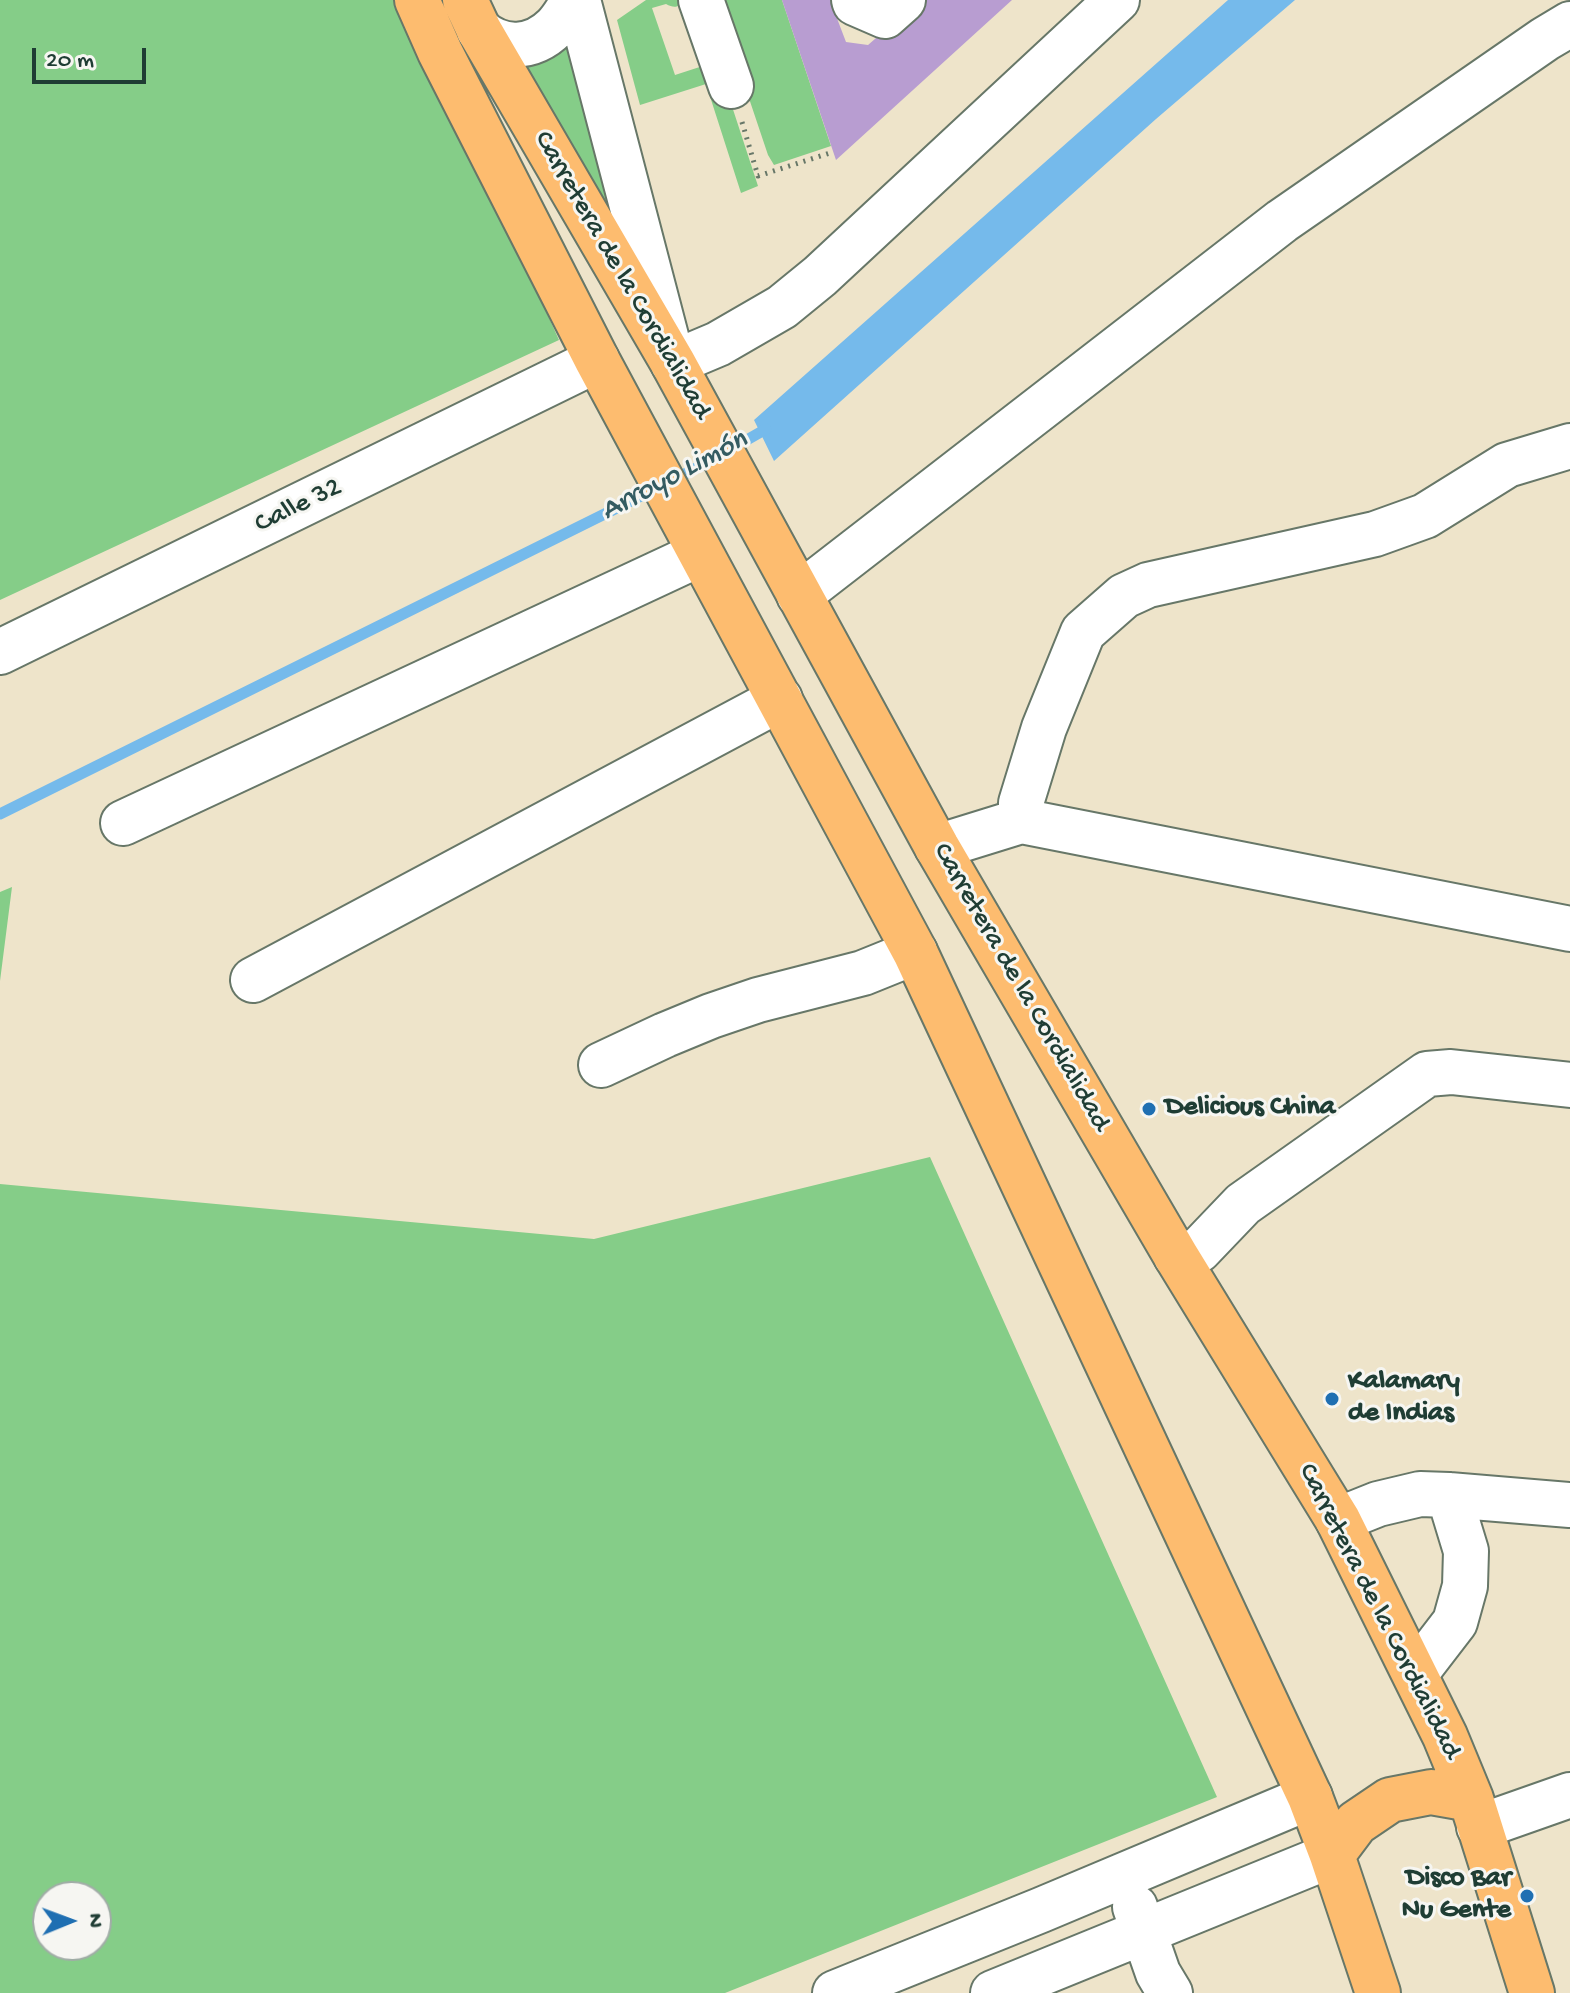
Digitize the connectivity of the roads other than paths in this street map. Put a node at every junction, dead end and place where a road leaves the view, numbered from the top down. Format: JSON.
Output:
{"nodes":[{"id":1,"x":417,"y":0,"type":"edge"},
{"id":2,"x":576,"y":0,"type":"edge"},
{"id":3,"x":701,"y":0,"type":"edge"},
{"id":4,"x":854,"y":0,"type":"edge"},
{"id":5,"x":903,"y":0,"type":"edge"},
{"id":6,"x":1117,"y":0,"type":"edge"},
{"id":7,"x":472,"y":15,"type":"edge"},
{"id":8,"x":1570,"y":24,"type":"edge"},
{"id":9,"x":731,"y":86,"type":"road end"},
{"id":10,"x":597,"y":360,"type":"junction"},
{"id":11,"x":683,"y":381,"type":"junction"},
{"id":12,"x":1570,"y":446,"type":"edge"},
{"id":13,"x":700,"y":554,"type":"junction"},
{"id":14,"x":799,"y":595,"type":"junction"},
{"id":15,"x":0,"y":652,"type":"edge"},
{"id":16,"x":780,"y":699,"type":"junction"},
{"id":17,"x":1021,"y":821,"type":"junction"},
{"id":18,"x":123,"y":823,"type":"dead end"},
{"id":19,"x":937,"y":847,"type":"junction"},
{"id":20,"x":1570,"y":929,"type":"edge"},
{"id":21,"x":915,"y":952,"type":"junction"},
{"id":22,"x":253,"y":980,"type":"dead end"},
{"id":23,"x":601,"y":1065,"type":"dead end"},
{"id":24,"x":1570,"y":1085,"type":"edge"},
{"id":25,"x":1176,"y":1256,"type":"junction"},
{"id":26,"x":1449,"y":1495,"type":"junction"},
{"id":27,"x":1570,"y":1505,"type":"edge"},
{"id":28,"x":1338,"y":1520,"type":"junction"},
{"id":29,"x":1415,"y":1674,"type":"junction"},
{"id":30,"x":1445,"y":1736,"type":"junction"},
{"id":31,"x":1570,"y":1795,"type":"edge"},
{"id":32,"x":1310,"y":1797,"type":"junction"},
{"id":33,"x":1475,"y":1813,"type":"junction"},
{"id":34,"x":1332,"y":1855,"type":"junction"},
{"id":35,"x":1122,"y":1875,"type":"junction"},
{"id":36,"x":1145,"y":1933,"type":"junction"},
{"id":37,"x":835,"y":1993,"type":"edge"},
{"id":38,"x":993,"y":1993,"type":"edge"},
{"id":39,"x":1170,"y":1993,"type":"edge"},
{"id":40,"x":1378,"y":1993,"type":"edge"},
{"id":41,"x":1532,"y":1993,"type":"edge"}],
"edges":[{"from":1,"to":10,"type":"highway","name":"Carretera de la Cordialidad"},
{"from":2,"to":7,"type":"street"},
{"from":2,"to":11,"type":"street"},
{"from":3,"to":9,"type":"street"},
{"from":4,"to":5,"type":"street"},
{"from":6,"to":11,"type":"street"},
{"from":7,"to":11,"type":"highway","name":"Carretera de la Cordialidad"},
{"from":8,"to":14,"type":"street"},
{"from":10,"to":13,"type":"highway","name":"Carretera de la Cordialidad"},
{"from":10,"to":15,"type":"street","name":"Calle 32"},
{"from":11,"to":14,"type":"highway","name":"Carretera de la Cordialidad"},
{"from":12,"to":17,"type":"street"},
{"from":13,"to":16,"type":"highway","name":"Carretera de la Cordialidad"},
{"from":13,"to":18,"type":"street"},
{"from":14,"to":19,"type":"highway","name":"Carretera de la Cordialidad"},
{"from":16,"to":21,"type":"highway","name":"Carretera de la Cordialidad"},
{"from":16,"to":22,"type":"street"},
{"from":17,"to":19,"type":"street"},
{"from":17,"to":20,"type":"street"},
{"from":19,"to":25,"type":"highway","name":"Carretera de la Cordialidad"},
{"from":21,"to":23,"type":"street"},
{"from":21,"to":32,"type":"highway","name":"Carretera de la Cordialidad"},
{"from":24,"to":25,"type":"street"},
{"from":25,"to":28,"type":"highway","name":"Carretera de la Cordialidad"},
{"from":26,"to":27,"type":"street"},
{"from":26,"to":28,"type":"street"},
{"from":26,"to":29,"type":"street"},
{"from":28,"to":29,"type":"highway","name":"Carretera de la Cordialidad"},
{"from":29,"to":30,"type":"highway","name":"Carretera de la Cordialidad"},
{"from":30,"to":32,"type":"highway"},
{"from":30,"to":33,"type":"highway","name":"Carretera de la Cordialidad"},
{"from":31,"to":33,"type":"street"},
{"from":32,"to":34,"type":"highway","name":"Carretera de la Cordialidad"},
{"from":32,"to":35,"type":"street"},
{"from":33,"to":34,"type":"highway"},
{"from":33,"to":41,"type":"highway","name":"Carretera de la Cordialidad"},
{"from":34,"to":36,"type":"street"},
{"from":34,"to":40,"type":"highway","name":"Carretera de la Cordialidad"},
{"from":35,"to":36,"type":"street"},
{"from":35,"to":37,"type":"street"},
{"from":36,"to":38,"type":"street"},
{"from":36,"to":39,"type":"street"}]}
